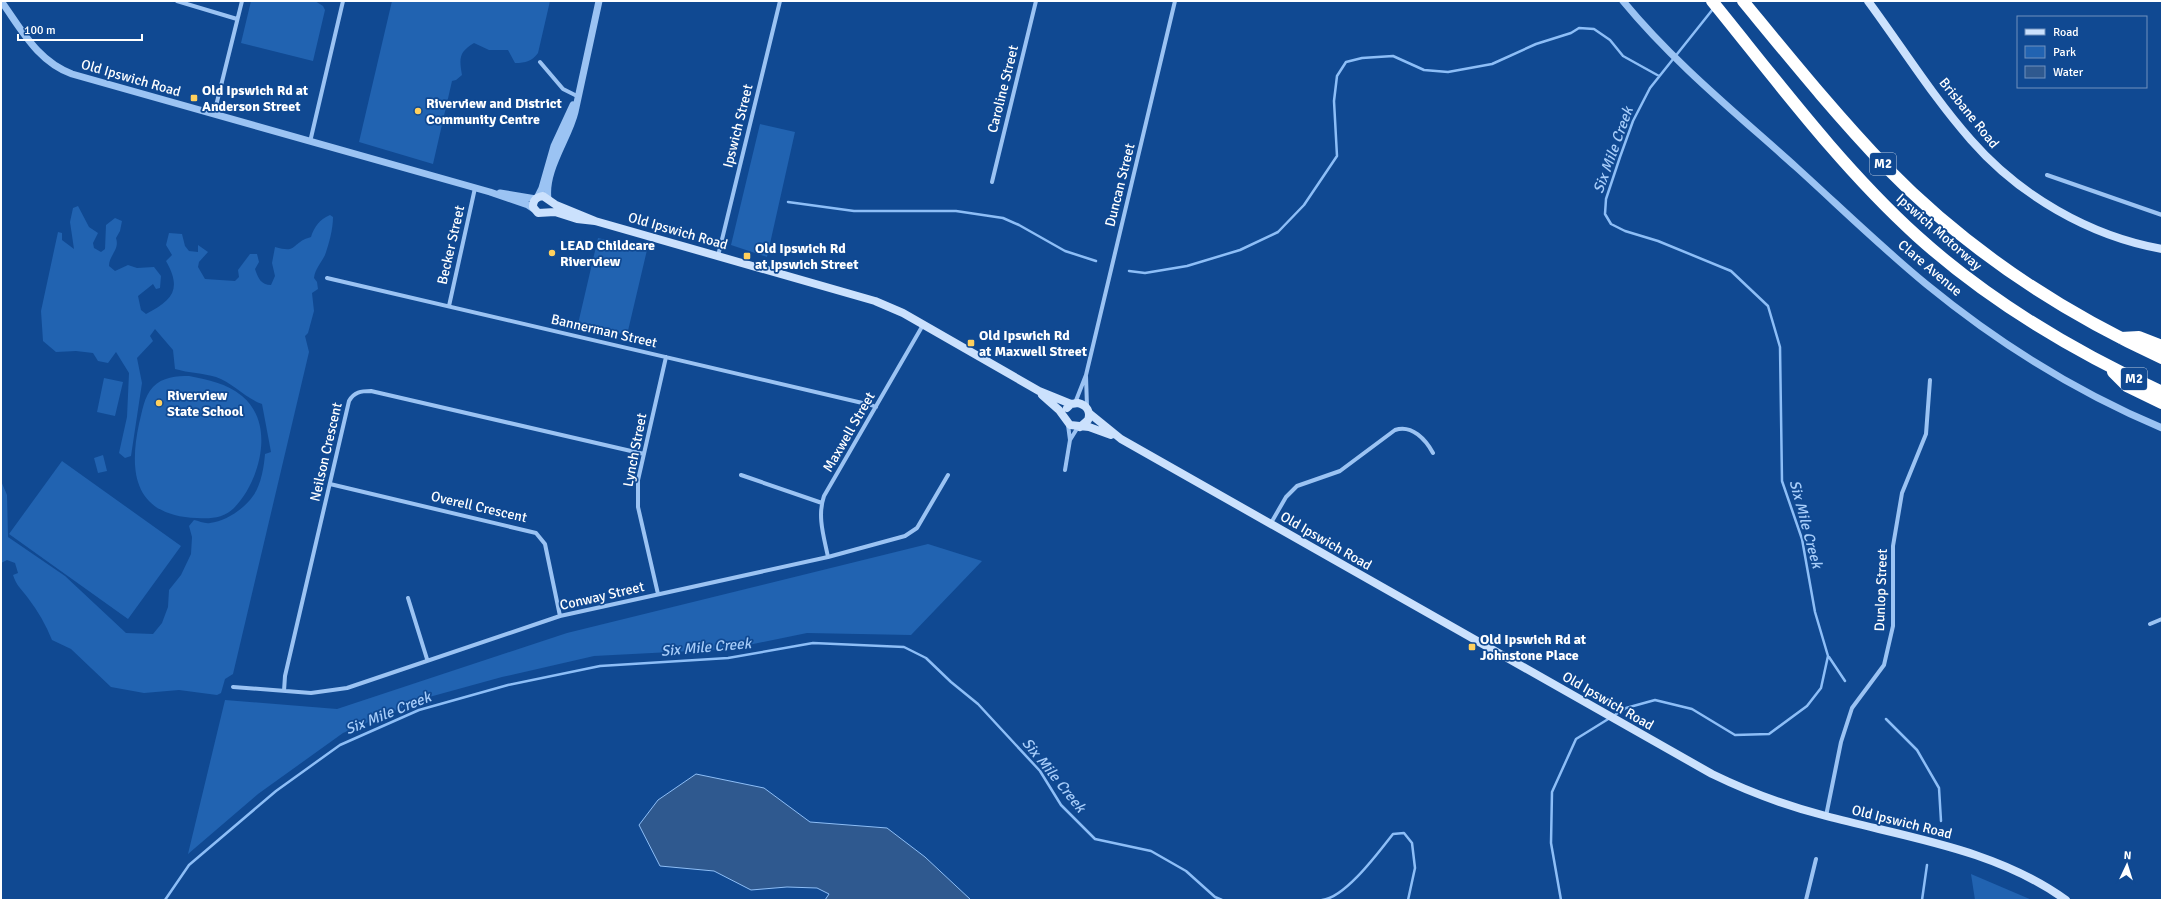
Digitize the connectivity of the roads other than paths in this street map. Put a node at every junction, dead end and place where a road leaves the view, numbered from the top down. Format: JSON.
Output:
{"nodes":[{"id":1,"x":177,"y":1,"type":"edge"},
{"id":2,"x":242,"y":1,"type":"edge"},
{"id":3,"x":343,"y":1,"type":"edge"},
{"id":4,"x":599,"y":1,"type":"edge"},
{"id":5,"x":780,"y":1,"type":"edge"},
{"id":6,"x":1036,"y":1,"type":"edge"},
{"id":7,"x":1176,"y":1,"type":"edge"},
{"id":8,"x":1624,"y":1,"type":"edge"},
{"id":9,"x":1712,"y":1,"type":"edge"},
{"id":10,"x":1743,"y":1,"type":"edge"},
{"id":11,"x":1868,"y":1,"type":"edge"},
{"id":12,"x":1,"y":2,"type":"edge"},
{"id":13,"x":237,"y":19,"type":"junction"},
{"id":14,"x":540,"y":62,"type":"dead end"},
{"id":15,"x":577,"y":96,"type":"junction"},
{"id":16,"x":214,"y":115,"type":"junction"},
{"id":17,"x":310,"y":142,"type":"junction"},
{"id":18,"x":2047,"y":174,"type":"dead end"},
{"id":19,"x":992,"y":182,"type":"dead end"},
{"id":20,"x":475,"y":188,"type":"junction"},
{"id":21,"x":490,"y":192,"type":"junction"},
{"id":22,"x":537,"y":198,"type":"junction"},
{"id":23,"x":549,"y":200,"type":"junction"},
{"id":24,"x":534,"y":209,"type":"junction"},
{"id":25,"x":546,"y":212,"type":"junction"},
{"id":26,"x":2162,"y":215,"type":"edge"},
{"id":27,"x":594,"y":221,"type":"junction"},
{"id":28,"x":2162,"y":249,"type":"edge"},
{"id":29,"x":718,"y":256,"type":"junction"},
{"id":30,"x":327,"y":278,"type":"dead end"},
{"id":31,"x":449,"y":306,"type":"junction"},
{"id":32,"x":923,"y":325,"type":"junction"},
{"id":33,"x":2119,"y":338,"type":"junction"},
{"id":34,"x":2162,"y":346,"type":"edge"},
{"id":35,"x":666,"y":357,"type":"junction"},
{"id":36,"x":2162,"y":358,"type":"edge"},
{"id":37,"x":2107,"y":365,"type":"junction"},
{"id":38,"x":1086,"y":375,"type":"junction"},
{"id":39,"x":1930,"y":380,"type":"dead end"},
{"id":40,"x":1039,"y":391,"type":"junction"},
{"id":41,"x":2162,"y":392,"type":"edge"},
{"id":42,"x":2162,"y":403,"type":"edge"},
{"id":43,"x":1073,"y":404,"type":"junction"},
{"id":44,"x":876,"y":408,"type":"junction"},
{"id":45,"x":1088,"y":410,"type":"junction"},
{"id":46,"x":1066,"y":420,"type":"junction"},
{"id":47,"x":1079,"y":427,"type":"junction"},
{"id":48,"x":2162,"y":428,"type":"edge"},
{"id":49,"x":1121,"y":439,"type":"junction"},
{"id":50,"x":1070,"y":440,"type":"junction"},
{"id":51,"x":644,"y":454,"type":"junction"},
{"id":52,"x":1433,"y":454,"type":"dead end"},
{"id":53,"x":1065,"y":470,"type":"dead end"},
{"id":54,"x":741,"y":475,"type":"dead end"},
{"id":55,"x":948,"y":475,"type":"dead end"},
{"id":56,"x":330,"y":484,"type":"junction"},
{"id":57,"x":822,"y":503,"type":"junction"},
{"id":58,"x":1270,"y":524,"type":"junction"},
{"id":59,"x":828,"y":557,"type":"junction"},
{"id":60,"x":658,"y":594,"type":"junction"},
{"id":61,"x":408,"y":598,"type":"dead end"},
{"id":62,"x":560,"y":616,"type":"junction"},
{"id":63,"x":2162,"y":619,"type":"edge"},
{"id":64,"x":2150,"y":624,"type":"dead end"},
{"id":65,"x":427,"y":659,"type":"junction"},
{"id":66,"x":233,"y":687,"type":"dead end"},
{"id":67,"x":284,"y":691,"type":"junction"},
{"id":68,"x":1826,"y":816,"type":"junction"},
{"id":69,"x":1816,"y":859,"type":"dead end"},
{"id":70,"x":1806,"y":900,"type":"edge"},
{"id":71,"x":2066,"y":900,"type":"edge"}],
"edges":[{"from":1,"to":13,"type":"street"},
{"from":2,"to":13,"type":"street"},
{"from":3,"to":17,"type":"street"},
{"from":4,"to":15,"type":"street"},
{"from":5,"to":29,"type":"street","name":"Ipswich Street"},
{"from":6,"to":19,"type":"street","name":"Caroline Street"},
{"from":7,"to":38,"type":"street","name":"Duncan Street"},
{"from":8,"to":48,"type":"street","name":"Clare Avenue"},
{"from":9,"to":37,"type":"highway","name":"Ipswich Motorway","number":"M2"},
{"from":10,"to":33,"type":"highway","name":"Ipswich Motorway","number":"M2"},
{"from":11,"to":28,"type":"main road","name":"Brisbane Road"},
{"from":12,"to":16,"type":"street","name":"Old Ipswich Road"},
{"from":13,"to":16,"type":"street"},
{"from":14,"to":15,"type":"street"},
{"from":15,"to":22,"type":"street"},
{"from":15,"to":23,"type":"street"},
{"from":16,"to":17,"type":"street","name":"Old Ipswich Road"},
{"from":17,"to":20,"type":"street","name":"Old Ipswich Road"},
{"from":18,"to":26,"type":"street"},
{"from":20,"to":21,"type":"street","name":"Old Ipswich Road"},
{"from":20,"to":31,"type":"street","name":"Becker Street"},
{"from":21,"to":22,"type":"street","name":"Old Ipswich Road"},
{"from":21,"to":24,"type":"street","name":"Old Ipswich Road"},
{"from":22,"to":23,"type":"main road"},
{"from":22,"to":24,"type":"main road"},
{"from":23,"to":25,"type":"main road"},
{"from":23,"to":27,"type":"main road","name":"Old Ipswich Road"},
{"from":24,"to":25,"type":"main road"},
{"from":25,"to":27,"type":"main road","name":"Old Ipswich Road"},
{"from":27,"to":29,"type":"main road","name":"Old Ipswich Road"},
{"from":29,"to":32,"type":"main road","name":"Old Ipswich Road"},
{"from":30,"to":31,"type":"street","name":"Bannerman Street"},
{"from":31,"to":35,"type":"street","name":"Bannerman Street"},
{"from":32,"to":40,"type":"main road","name":"Old Ipswich Road"},
{"from":32,"to":44,"type":"street","name":"Maxwell Street"},
{"from":33,"to":34,"type":"highway"},
{"from":33,"to":36,"type":"highway","name":"Ipswich Motorway","number":"M2"},
{"from":35,"to":44,"type":"street","name":"Bannerman Street"},
{"from":35,"to":51,"type":"street","name":"Lynch Street"},
{"from":37,"to":41,"type":"highway","name":"Ipswich Motorway","number":"M2"},
{"from":37,"to":42,"type":"highway"},
{"from":38,"to":43,"type":"street","name":"Duncan Street"},
{"from":38,"to":45,"type":"street","name":"Duncan Street"},
{"from":39,"to":68,"type":"street","name":"Dunlop Street"},
{"from":40,"to":43,"type":"main road","name":"Old Ipswich Road"},
{"from":40,"to":46,"type":"main road","name":"Old Ipswich Road"},
{"from":43,"to":45,"type":"main road"},
{"from":43,"to":46,"type":"main road"},
{"from":44,"to":57,"type":"street","name":"Maxwell Street"},
{"from":45,"to":47,"type":"main road"},
{"from":45,"to":49,"type":"main road","name":"Old Ipswich Road"},
{"from":46,"to":47,"type":"main road"},
{"from":46,"to":50,"type":"street"},
{"from":47,"to":49,"type":"main road","name":"Old Ipswich Road"},
{"from":47,"to":50,"type":"street"},
{"from":49,"to":58,"type":"main road","name":"Old Ipswich Road"},
{"from":50,"to":53,"type":"street"},
{"from":51,"to":56,"type":"street","name":"Neilson Crescent"},
{"from":51,"to":60,"type":"street","name":"Lynch Street"},
{"from":52,"to":58,"type":"street"},
{"from":54,"to":57,"type":"street"},
{"from":55,"to":59,"type":"street","name":"Conway Street"},
{"from":56,"to":62,"type":"street","name":"Overell Crescent"},
{"from":56,"to":67,"type":"street","name":"Neilson Crescent"},
{"from":57,"to":59,"type":"street","name":"Maxwell Street"},
{"from":58,"to":68,"type":"main road","name":"Old Ipswich Road"},
{"from":59,"to":60,"type":"street","name":"Conway Street"},
{"from":60,"to":62,"type":"street","name":"Conway Street"},
{"from":61,"to":65,"type":"street"},
{"from":62,"to":65,"type":"street","name":"Conway Street"},
{"from":63,"to":64,"type":"street"},
{"from":65,"to":67,"type":"street","name":"Conway Street"},
{"from":66,"to":67,"type":"street","name":"Conway Street"},
{"from":68,"to":71,"type":"main road","name":"Old Ipswich Road"},
{"from":69,"to":70,"type":"street"}]}
